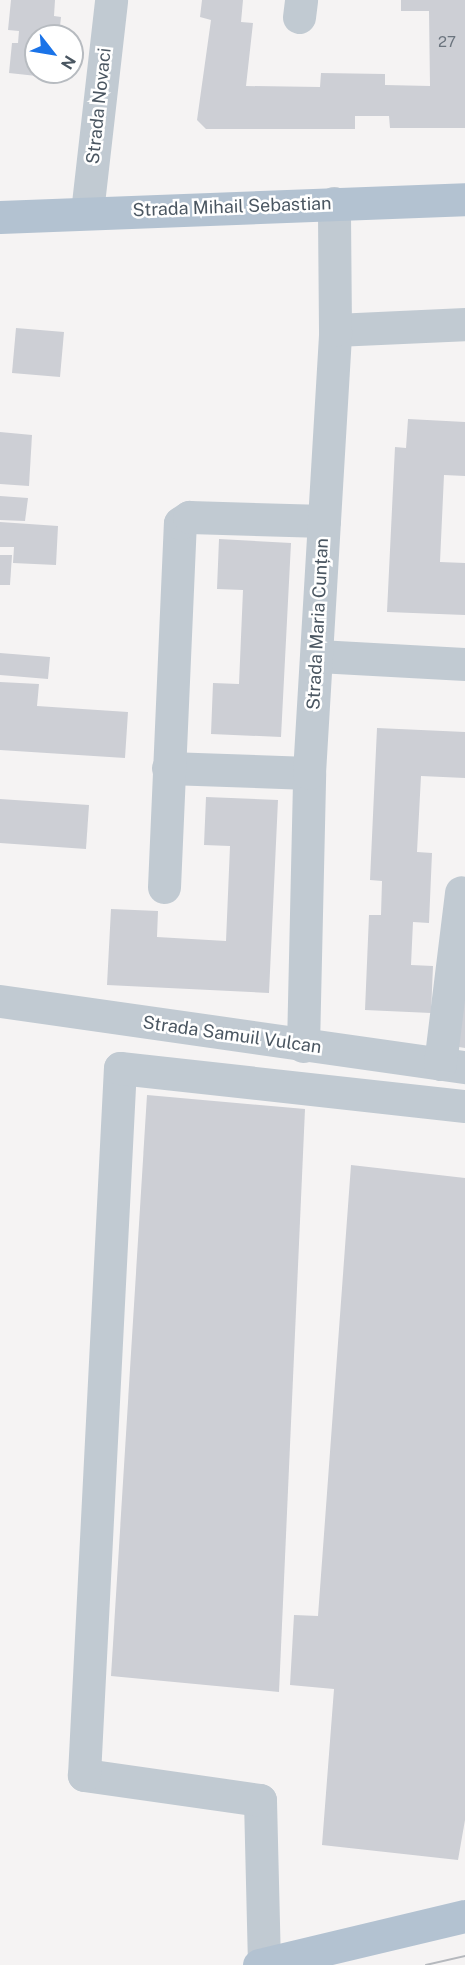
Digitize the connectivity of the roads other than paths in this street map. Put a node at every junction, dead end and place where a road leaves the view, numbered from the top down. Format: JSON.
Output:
{"nodes":[{"id":1,"x":111,"y":0,"type":"edge"},
{"id":2,"x":465,"y":199,"type":"edge"},
{"id":3,"x":334,"y":202,"type":"junction"},
{"id":4,"x":87,"y":212,"type":"junction"},
{"id":5,"x":0,"y":217,"type":"edge"},
{"id":6,"x":465,"y":324,"type":"edge"},
{"id":7,"x":335,"y":330,"type":"junction"},
{"id":8,"x":324,"y":521,"type":"junction"},
{"id":9,"x":318,"y":656,"type":"junction"},
{"id":10,"x":465,"y":664,"type":"edge"},
{"id":11,"x":168,"y":768,"type":"junction"},
{"id":12,"x":309,"y":773,"type":"junction"},
{"id":13,"x":164,"y":887,"type":"dead end"},
{"id":14,"x":461,"y":892,"type":"dead end"},
{"id":15,"x":0,"y":1001,"type":"edge"},
{"id":16,"x":303,"y":1046,"type":"junction"},
{"id":17,"x":453,"y":1066,"type":"edge"},
{"id":18,"x":465,"y":1106,"type":"edge"},
{"id":19,"x":465,"y":1916,"type":"edge"},
{"id":20,"x":261,"y":1964,"type":"edge"}],
"edges":[{"from":1,"to":4,"type":"street","name":"Strada Novaci"},
{"from":2,"to":3,"type":"main road","name":"Strada Mihail Sebastian"},
{"from":3,"to":4,"type":"main road","name":"Strada Mihail Sebastian"},
{"from":3,"to":7,"type":"street","name":"Strada Maria Cunțan"},
{"from":4,"to":5,"type":"main road","name":"Strada Mihail Sebastian"},
{"from":6,"to":7,"type":"street"},
{"from":7,"to":8,"type":"street","name":"Strada Maria Cunțan"},
{"from":8,"to":9,"type":"street","name":"Strada Maria Cunțan"},
{"from":8,"to":11,"type":"street"},
{"from":9,"to":10,"type":"street"},
{"from":9,"to":12,"type":"street","name":"Strada Maria Cunțan"},
{"from":11,"to":12,"type":"street"},
{"from":11,"to":13,"type":"street"},
{"from":12,"to":16,"type":"street","name":"Strada Maria Cunțan"},
{"from":14,"to":17,"type":"street"},
{"from":15,"to":16,"type":"street","name":"Strada Samuil Vulcan"},
{"from":16,"to":17,"type":"street","name":"Strada Samuil Vulcan"},
{"from":18,"to":20,"type":"street"},
{"from":19,"to":20,"type":"main road"}]}
